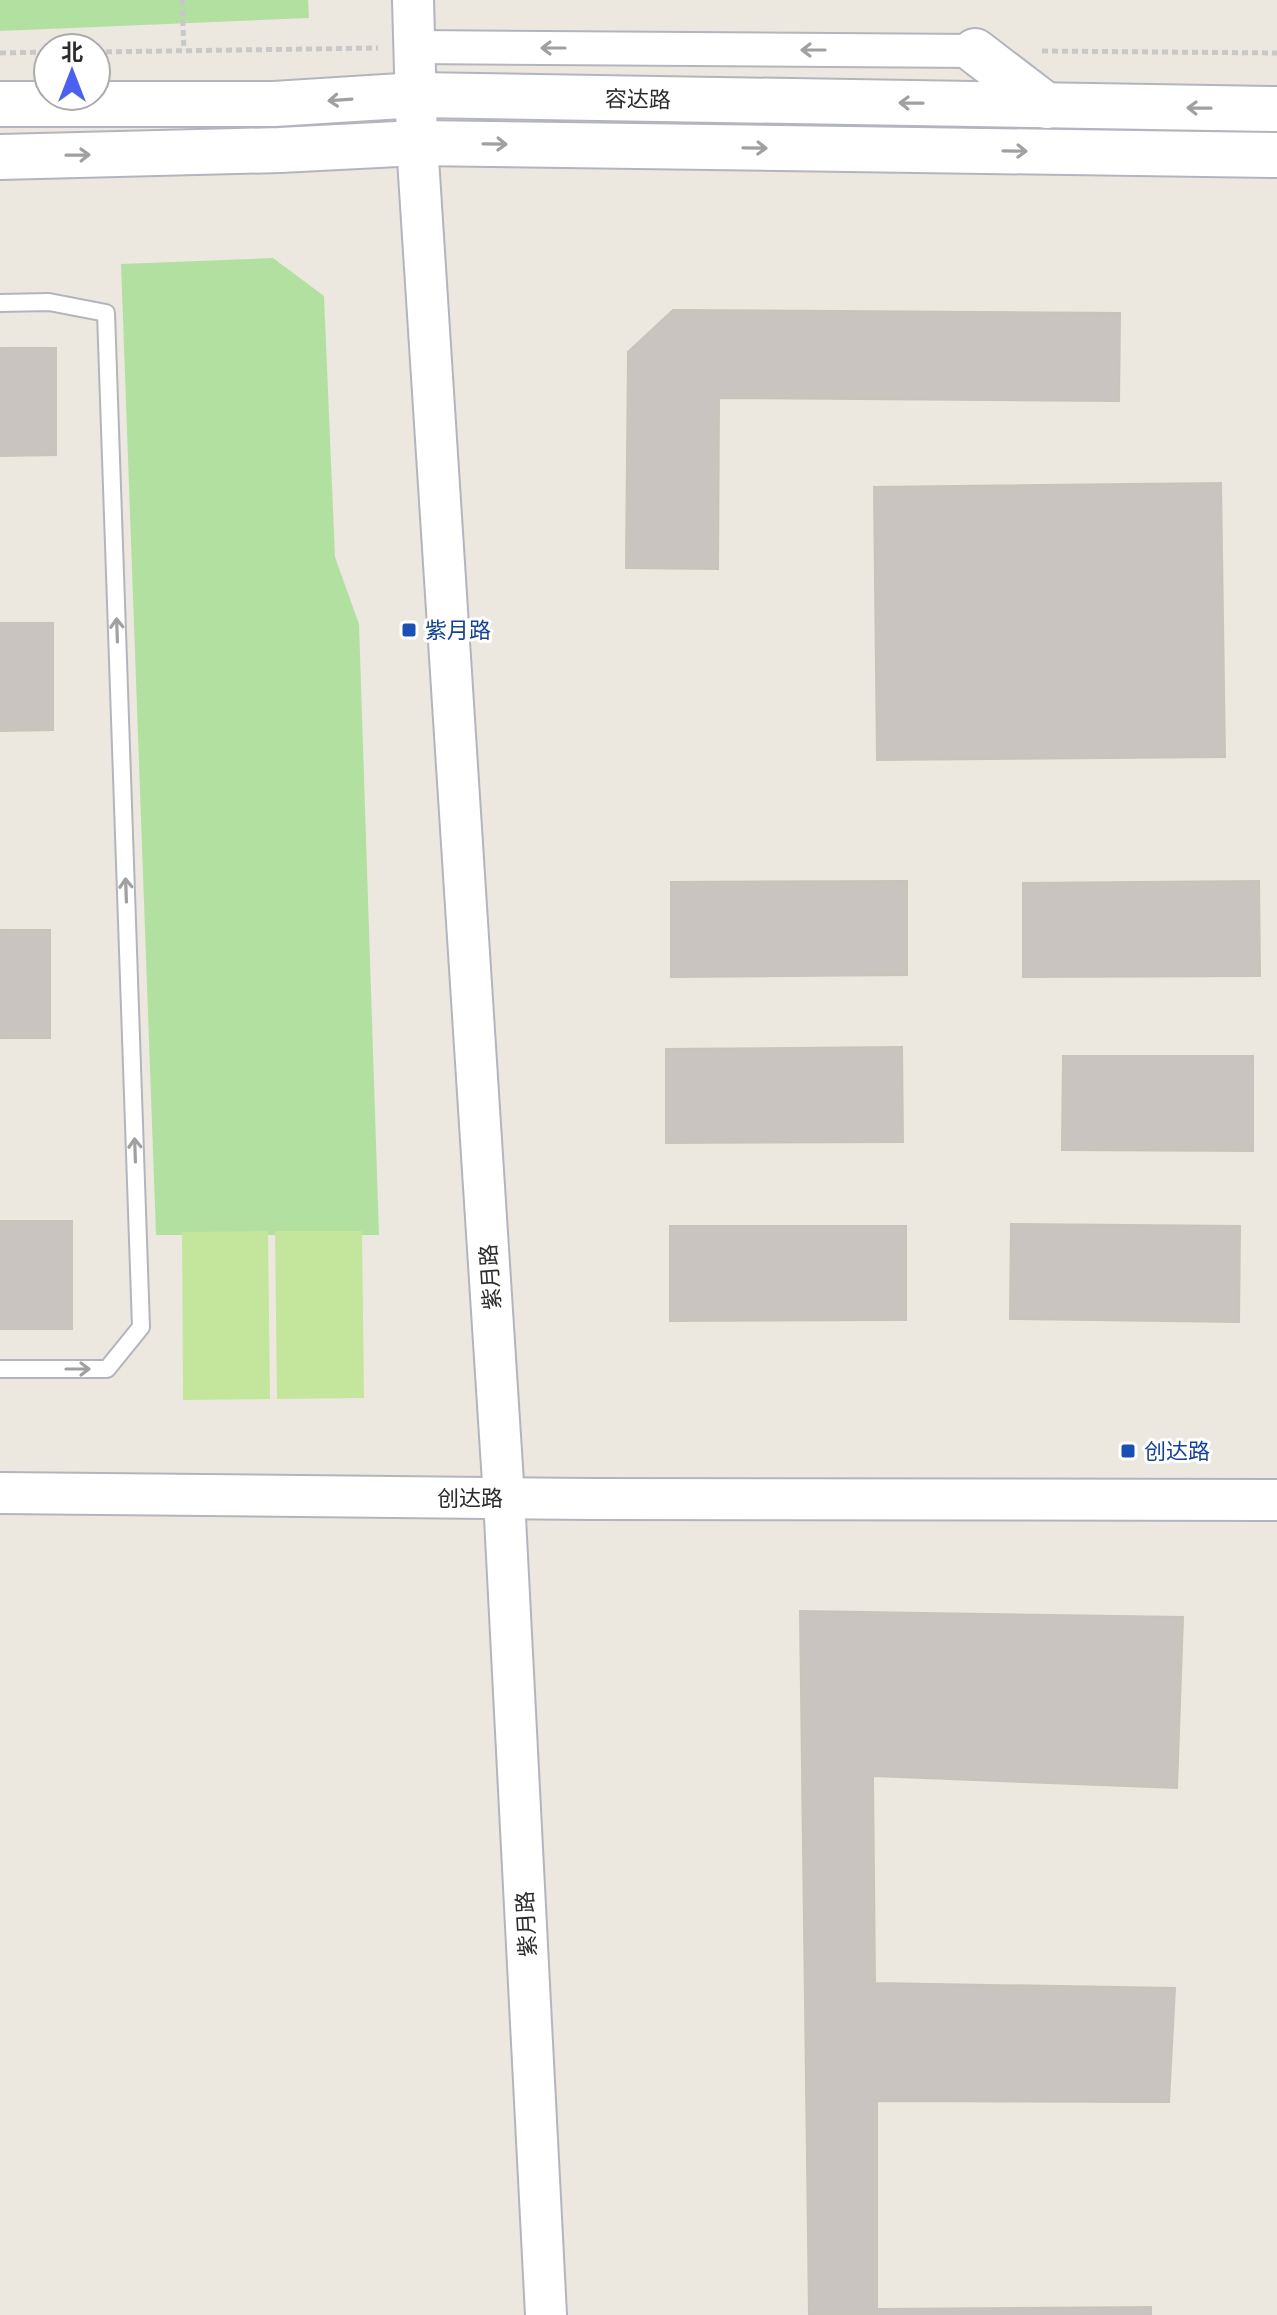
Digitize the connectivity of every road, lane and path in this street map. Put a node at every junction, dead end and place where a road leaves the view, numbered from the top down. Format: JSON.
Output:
{"nodes":[{"id":1,"x":182,"y":0,"type":"edge"},
{"id":2,"x":413,"y":0,"type":"edge"},
{"id":3,"x":415,"y":47,"type":"junction"},
{"id":4,"x":184,"y":50,"type":"junction"},
{"id":5,"x":975,"y":51,"type":"joint"},
{"id":6,"x":1039,"y":51,"type":"dead end"},
{"id":7,"x":32,"y":52,"type":"edge"},
{"id":8,"x":112,"y":52,"type":"edge"},
{"id":9,"x":0,"y":53,"type":"edge"},
{"id":10,"x":1277,"y":53,"type":"edge"},
{"id":11,"x":417,"y":95,"type":"junction"},
{"id":12,"x":0,"y":104,"type":"edge"},
{"id":13,"x":1047,"y":106,"type":"junction"},
{"id":14,"x":1277,"y":109,"type":"edge"},
{"id":15,"x":417,"y":143,"type":"junction"},
{"id":16,"x":1277,"y":155,"type":"edge"},
{"id":17,"x":0,"y":157,"type":"edge"},
{"id":18,"x":0,"y":303,"type":"edge"},
{"id":19,"x":0,"y":1369,"type":"edge"},
{"id":20,"x":0,"y":1493,"type":"edge"},
{"id":21,"x":504,"y":1498,"type":"junction"},
{"id":22,"x":1277,"y":1500,"type":"edge"},
{"id":23,"x":546,"y":2315,"type":"edge"}],
"edges":[{"from":1,"to":4,"type":"path"},
{"from":2,"to":3,"type":"street","name":"紫月路"},
{"from":3,"to":4,"type":"path"},
{"from":5,"to":3,"type":"street","one_way":true},
{"from":3,"to":11,"type":"street","name":"紫月路"},
{"from":4,"to":8,"type":"path"},
{"from":5,"to":13,"type":"main road"},
{"from":6,"to":10,"type":"path"},
{"from":7,"to":9,"type":"path"},
{"from":11,"to":12,"type":"main road","name":"容达路","one_way":true},
{"from":13,"to":11,"type":"main road","name":"容达路","one_way":true},
{"from":11,"to":15,"type":"street","name":"紫月路"},
{"from":14,"to":13,"type":"main road","name":"容达路","one_way":true},
{"from":15,"to":16,"type":"main road","one_way":true},
{"from":17,"to":15,"type":"main road","one_way":true},
{"from":15,"to":21,"type":"street","name":"紫月路"},
{"from":19,"to":18,"type":"lane","one_way":true},
{"from":20,"to":21,"type":"street","name":"创达路"},
{"from":21,"to":22,"type":"street","name":"创达路"},
{"from":21,"to":23,"type":"street","name":"紫月路"}]}
